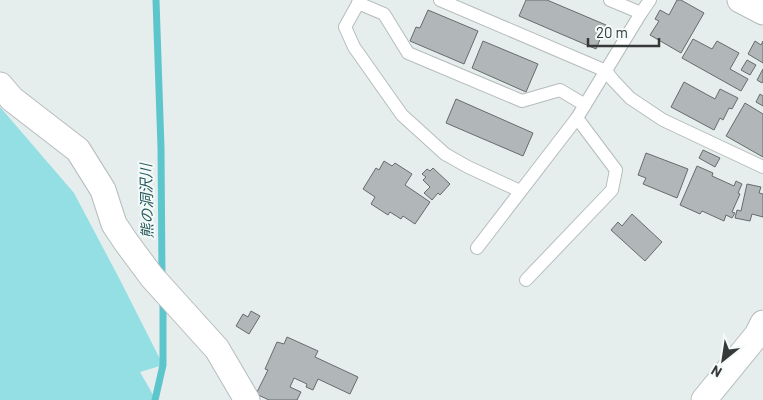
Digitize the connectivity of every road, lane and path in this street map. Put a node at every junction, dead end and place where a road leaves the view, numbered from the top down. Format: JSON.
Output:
{"nodes":[{"id":1,"x":440,"y":0,"type":"edge"},
{"id":2,"x":610,"y":0,"type":"edge"},
{"id":3,"x":650,"y":0,"type":"edge"},
{"id":4,"x":740,"y":0,"type":"edge"},
{"id":5,"x":359,"y":2,"type":"edge"},
{"id":6,"x":763,"y":12,"type":"edge"},
{"id":7,"x":641,"y":13,"type":"junction"},
{"id":8,"x":606,"y":71,"type":"junction"},
{"id":9,"x":0,"y":85,"type":"edge"},
{"id":10,"x":585,"y":105,"type":"junction"},
{"id":11,"x":577,"y":118,"type":"junction"},
{"id":12,"x":763,"y":167,"type":"edge"},
{"id":13,"x":520,"y":191,"type":"junction"},
{"id":14,"x":477,"y":248,"type":"dead end"},
{"id":15,"x":526,"y":280,"type":"dead end"},
{"id":16,"x":763,"y":323,"type":"edge"},
{"id":17,"x":247,"y":400,"type":"edge"},
{"id":18,"x":704,"y":400,"type":"edge"}],
"edges":[{"from":1,"to":8,"type":"lane"},
{"from":2,"to":7,"type":"lane"},
{"from":3,"to":7,"type":"lane"},
{"from":4,"to":6,"type":"street"},
{"from":5,"to":10,"type":"lane"},
{"from":5,"to":13,"type":"lane"},
{"from":7,"to":8,"type":"lane"},
{"from":8,"to":10,"type":"lane"},
{"from":8,"to":12,"type":"lane"},
{"from":9,"to":17,"type":"street"},
{"from":10,"to":11,"type":"lane"},
{"from":11,"to":13,"type":"lane"},
{"from":11,"to":15,"type":"lane"},
{"from":13,"to":14,"type":"lane"},
{"from":16,"to":18,"type":"street"}]}
